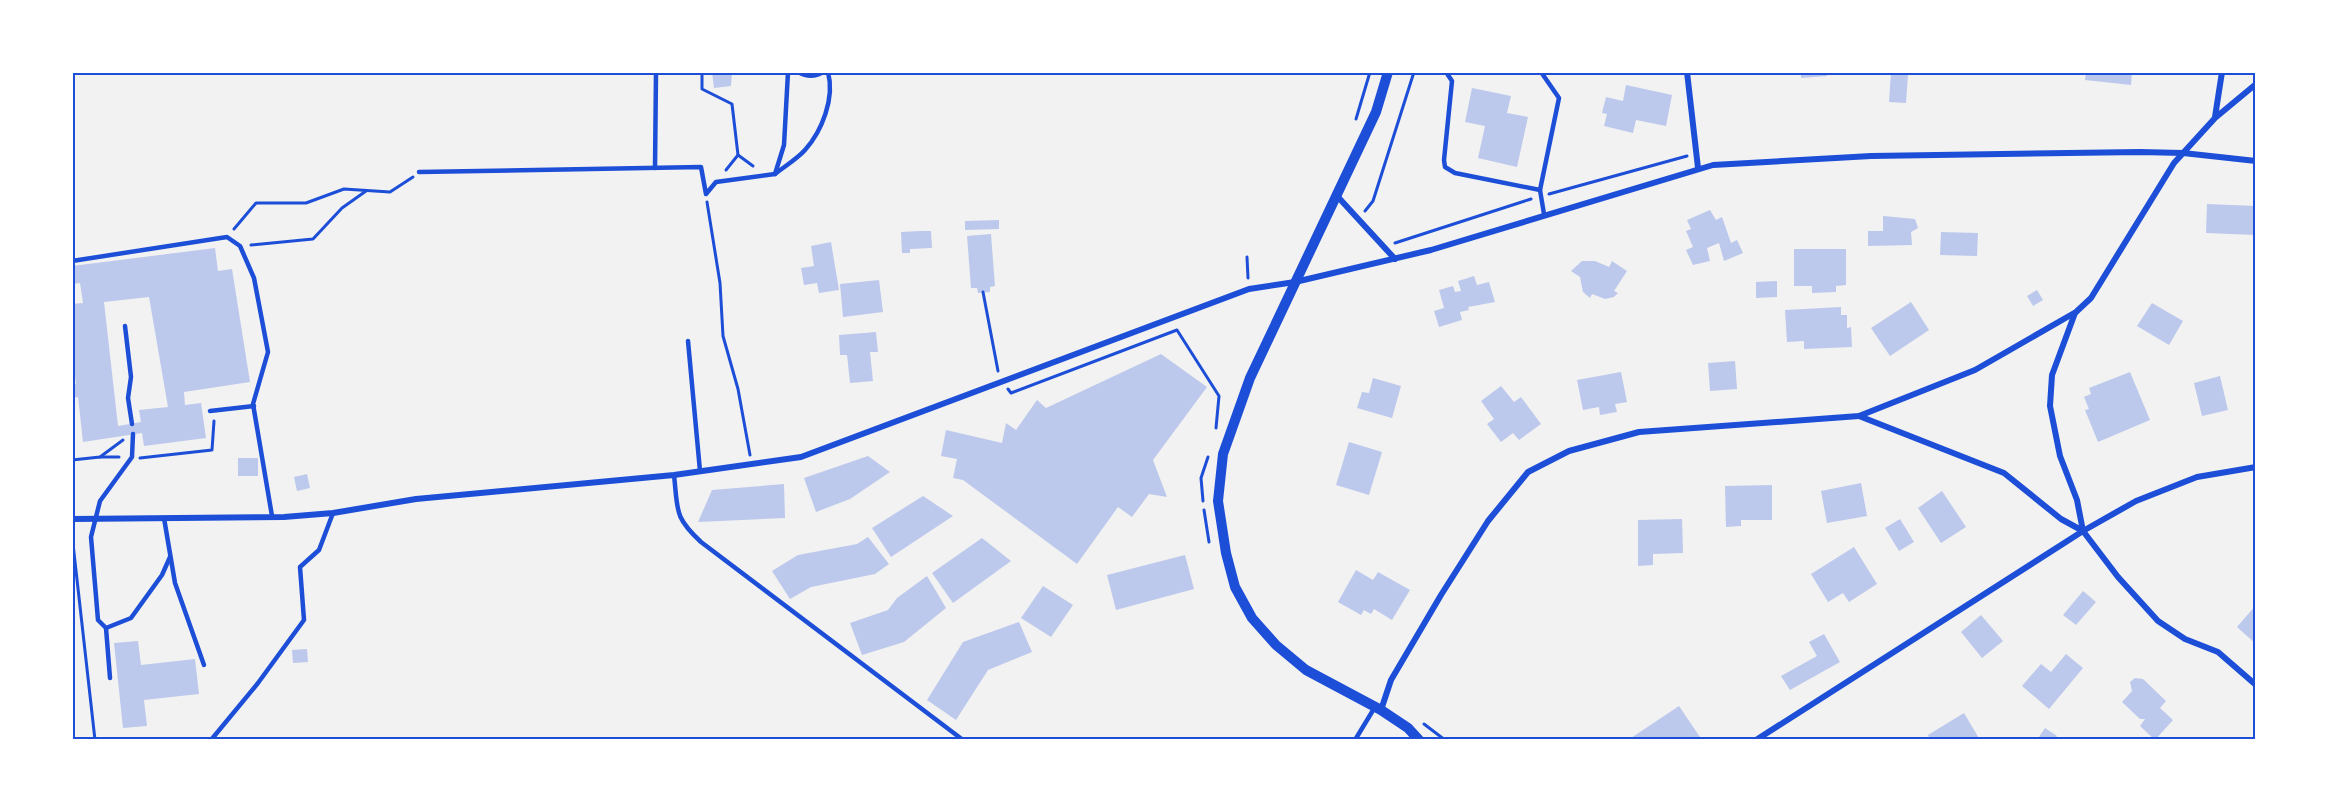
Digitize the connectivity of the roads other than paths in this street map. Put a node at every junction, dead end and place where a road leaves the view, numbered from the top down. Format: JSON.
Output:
{"nodes":[{"id":1,"x":656,"y":72,"type":"edge"},
{"id":2,"x":788,"y":72,"type":"edge"},
{"id":3,"x":798,"y":72,"type":"edge"},
{"id":4,"x":823,"y":72,"type":"edge"},
{"id":5,"x":828,"y":72,"type":"edge"},
{"id":6,"x":1388,"y":72,"type":"edge"},
{"id":7,"x":1446,"y":72,"type":"edge"},
{"id":8,"x":1541,"y":72,"type":"edge"},
{"id":9,"x":1687,"y":72,"type":"edge"},
{"id":10,"x":2222,"y":72,"type":"edge"},
{"id":11,"x":2256,"y":84,"type":"edge"},
{"id":12,"x":2215,"y":118,"type":"junction"},
{"id":13,"x":2183,"y":153,"type":"junction"},
{"id":14,"x":2256,"y":161,"type":"edge"},
{"id":15,"x":655,"y":168,"type":"junction"},
{"id":16,"x":1698,"y":168,"type":"junction"},
{"id":17,"x":419,"y":172,"type":"road end"},
{"id":18,"x":775,"y":174,"type":"junction"},
{"id":19,"x":1540,"y":190,"type":"junction"},
{"id":20,"x":1338,"y":197,"type":"junction"},
{"id":21,"x":1545,"y":213,"type":"junction"},
{"id":22,"x":1395,"y":259,"type":"junction"},
{"id":23,"x":72,"y":261,"type":"edge"},
{"id":24,"x":1295,"y":282,"type":"junction"},
{"id":25,"x":2076,"y":312,"type":"junction"},
{"id":26,"x":125,"y":326,"type":"dead end"},
{"id":27,"x":688,"y":341,"type":"dead end"},
{"id":28,"x":254,"y":406,"type":"junction"},
{"id":29,"x":213,"y":410,"type":"road end"},
{"id":30,"x":1859,"y":416,"type":"junction"},
{"id":31,"x":132,"y":424,"type":"dead end"},
{"id":32,"x":133,"y":436,"type":"road end"},
{"id":33,"x":2256,"y":467,"type":"edge"},
{"id":34,"x":700,"y":471,"type":"junction"},
{"id":35,"x":674,"y":475,"type":"junction"},
{"id":36,"x":333,"y":513,"type":"junction"},
{"id":37,"x":272,"y":516,"type":"junction"},
{"id":38,"x":164,"y":517,"type":"junction"},
{"id":39,"x":72,"y":519,"type":"edge"},
{"id":40,"x":97,"y":519,"type":"junction"},
{"id":41,"x":2083,"y":531,"type":"junction"},
{"id":42,"x":170,"y":557,"type":"junction"},
{"id":43,"x":106,"y":628,"type":"junction"},
{"id":44,"x":204,"y":665,"type":"dead end"},
{"id":45,"x":110,"y":678,"type":"dead end"},
{"id":46,"x":2256,"y":685,"type":"edge"},
{"id":47,"x":1378,"y":709,"type":"junction"},
{"id":48,"x":211,"y":740,"type":"edge"},
{"id":49,"x":963,"y":740,"type":"edge"},
{"id":50,"x":1355,"y":740,"type":"edge"},
{"id":51,"x":1419,"y":740,"type":"edge"},
{"id":52,"x":1756,"y":740,"type":"edge"}],
"edges":[{"from":1,"to":15,"type":"lane"},
{"from":2,"to":18,"type":"lane"},
{"from":3,"to":4,"type":"lane"},
{"from":5,"to":18,"type":"lane"},
{"from":6,"to":20,"type":"street"},
{"from":7,"to":19,"type":"lane"},
{"from":8,"to":19,"type":"lane"},
{"from":9,"to":16,"type":"street"},
{"from":10,"to":12,"type":"street"},
{"from":11,"to":12,"type":"street"},
{"from":12,"to":13,"type":"street"},
{"from":13,"to":14,"type":"street"},
{"from":13,"to":16,"type":"street"},
{"from":13,"to":25,"type":"street"},
{"from":15,"to":17,"type":"lane"},
{"from":15,"to":18,"type":"lane"},
{"from":16,"to":21,"type":"street"},
{"from":19,"to":21,"type":"lane"},
{"from":20,"to":22,"type":"street"},
{"from":20,"to":24,"type":"street"},
{"from":21,"to":22,"type":"street"},
{"from":22,"to":24,"type":"street"},
{"from":23,"to":28,"type":"lane"},
{"from":24,"to":34,"type":"street"},
{"from":24,"to":47,"type":"street"},
{"from":25,"to":30,"type":"street"},
{"from":25,"to":41,"type":"street"},
{"from":26,"to":31,"type":"lane"},
{"from":27,"to":34,"type":"lane"},
{"from":28,"to":29,"type":"lane"},
{"from":28,"to":37,"type":"lane"},
{"from":30,"to":41,"type":"street"},
{"from":30,"to":47,"type":"street"},
{"from":32,"to":40,"type":"lane"},
{"from":33,"to":41,"type":"street"},
{"from":34,"to":35,"type":"street"},
{"from":35,"to":36,"type":"street"},
{"from":35,"to":49,"type":"lane"},
{"from":36,"to":37,"type":"street"},
{"from":36,"to":48,"type":"lane"},
{"from":37,"to":38,"type":"street"},
{"from":38,"to":40,"type":"street"},
{"from":38,"to":42,"type":"lane"},
{"from":39,"to":40,"type":"street"},
{"from":40,"to":43,"type":"lane"},
{"from":41,"to":46,"type":"street"},
{"from":41,"to":52,"type":"street"},
{"from":42,"to":43,"type":"lane"},
{"from":42,"to":44,"type":"lane"},
{"from":43,"to":45,"type":"lane"},
{"from":47,"to":50,"type":"lane"},
{"from":47,"to":51,"type":"street"}]}
